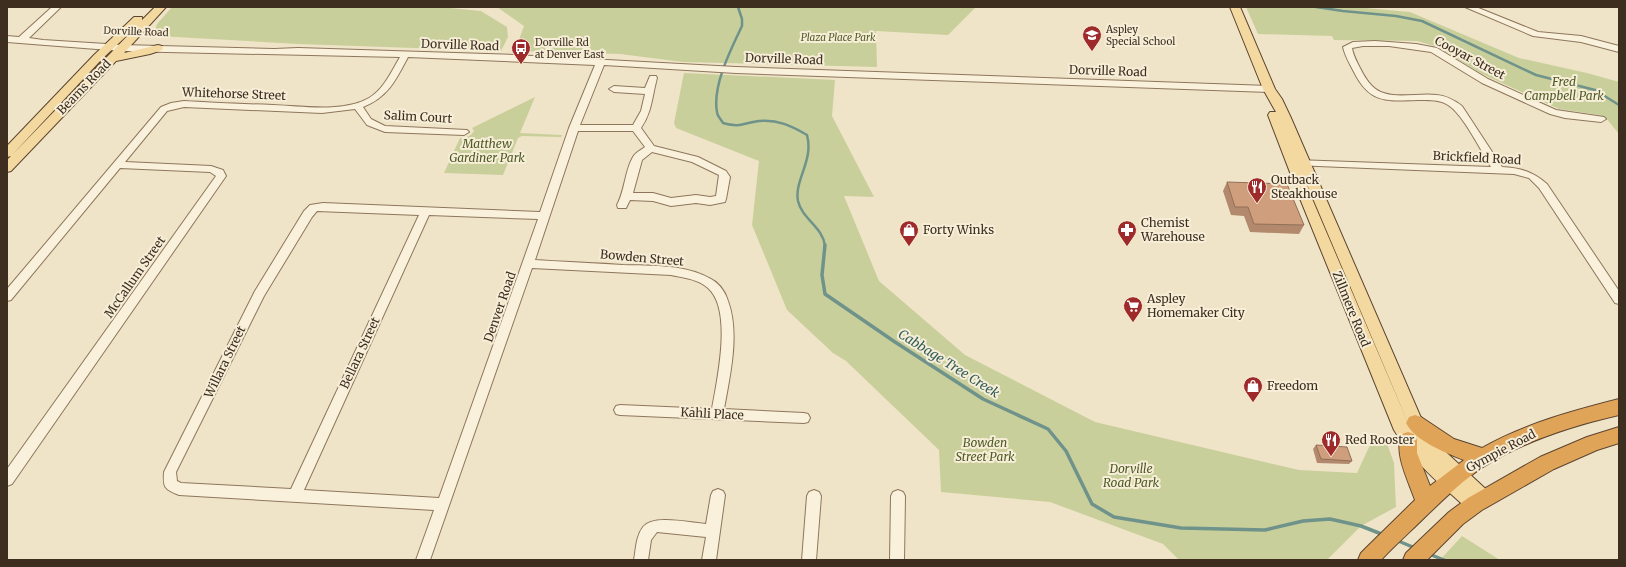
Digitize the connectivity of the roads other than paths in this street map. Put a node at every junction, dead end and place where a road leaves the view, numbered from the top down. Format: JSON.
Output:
{"nodes":[{"id":1,"x":57,"y":7,"type":"edge"},
{"id":2,"x":149,"y":7,"type":"edge"},
{"id":3,"x":161,"y":7,"type":"edge"},
{"id":4,"x":1235,"y":7,"type":"edge"},
{"id":5,"x":1469,"y":7,"type":"edge"},
{"id":6,"x":7,"y":40,"type":"edge"},
{"id":7,"x":21,"y":40,"type":"junction"},
{"id":8,"x":117,"y":47,"type":"junction"},
{"id":9,"x":158,"y":48,"type":"joint"},
{"id":10,"x":1619,"y":49,"type":"edge"},
{"id":11,"x":298,"y":51,"type":"junction"},
{"id":12,"x":405,"y":55,"type":"junction"},
{"id":13,"x":601,"y":62,"type":"junction"},
{"id":14,"x":653,"y":78,"type":"dead end"},
{"id":15,"x":614,"y":89,"type":"dead end"},
{"id":16,"x":1269,"y":89,"type":"junction"},
{"id":17,"x":649,"y":91,"type":"junction"},
{"id":18,"x":357,"y":105,"type":"junction"},
{"id":19,"x":1601,"y":119,"type":"dead end"},
{"id":20,"x":574,"y":128,"type":"junction"},
{"id":21,"x":636,"y":128,"type":"junction"},
{"id":22,"x":464,"y":132,"type":"dead end"},
{"id":23,"x":651,"y":148,"type":"junction"},
{"id":24,"x":7,"y":153,"type":"edge"},
{"id":25,"x":1297,"y":163,"type":"junction"},
{"id":26,"x":117,"y":166,"type":"junction"},
{"id":27,"x":7,"y":168,"type":"edge"},
{"id":28,"x":1499,"y":171,"type":"junction"},
{"id":29,"x":426,"y":211,"type":"junction"},
{"id":30,"x":545,"y":216,"type":"junction"},
{"id":31,"x":528,"y":264,"type":"junction"},
{"id":32,"x":11,"y":287,"type":"edge"},
{"id":33,"x":7,"y":298,"type":"edge"},
{"id":34,"x":1619,"y":300,"type":"edge"},
{"id":35,"x":1619,"y":407,"type":"edge"},
{"id":36,"x":620,"y":410,"type":"dead end"},
{"id":37,"x":717,"y":414,"type":"junction"},
{"id":38,"x":804,"y":418,"type":"dead end"},
{"id":39,"x":1415,"y":423,"type":"junction"},
{"id":40,"x":1619,"y":435,"type":"edge"},
{"id":41,"x":1408,"y":440,"type":"junction"},
{"id":42,"x":1485,"y":457,"type":"junction"},
{"id":43,"x":1453,"y":478,"type":"junction"},
{"id":44,"x":7,"y":480,"type":"edge"},
{"id":45,"x":295,"y":495,"type":"junction"},
{"id":46,"x":718,"y":495,"type":"dead end"},
{"id":47,"x":814,"y":496,"type":"dead end"},
{"id":48,"x":898,"y":496,"type":"dead end"},
{"id":49,"x":1480,"y":501,"type":"junction"},
{"id":50,"x":443,"y":504,"type":"junction"},
{"id":51,"x":1420,"y":509,"type":"junction"},
{"id":52,"x":712,"y":531,"type":"junction"},
{"id":53,"x":1371,"y":556,"type":"edge"},
{"id":54,"x":423,"y":560,"type":"edge"},
{"id":55,"x":641,"y":560,"type":"edge"},
{"id":56,"x":709,"y":560,"type":"edge"},
{"id":57,"x":809,"y":560,"type":"edge"},
{"id":58,"x":897,"y":560,"type":"edge"},
{"id":59,"x":1413,"y":560,"type":"edge"}],
"edges":[{"from":1,"to":7,"type":"street"},
{"from":2,"to":8,"type":"main road","name":"Beams Road"},
{"from":3,"to":8,"type":"main road","name":"Beams Road"},
{"from":4,"to":16,"type":"main road","name":"Zillmere Road"},
{"from":5,"to":10,"type":"street"},
{"from":6,"to":7,"type":"street","name":"Dorville Road"},
{"from":7,"to":8,"type":"street","name":"Dorville Road"},
{"from":8,"to":9,"type":"main road"},
{"from":8,"to":11,"type":"street","name":"Dorville Road"},
{"from":8,"to":24,"type":"main road","name":"Beams Road"},
{"from":8,"to":27,"type":"main road","name":"Beams Road"},
{"from":9,"to":11,"type":"street","name":"Dorville Road"},
{"from":11,"to":12,"type":"street","name":"Dorville Road"},
{"from":12,"to":13,"type":"street","name":"Dorville Road"},
{"from":12,"to":18,"type":"street","name":"Whitehorse Street"},
{"from":13,"to":16,"type":"street","name":"Dorville Road"},
{"from":13,"to":20,"type":"street","name":"Denver Road"},
{"from":14,"to":17,"type":"street"},
{"from":15,"to":17,"type":"street"},
{"from":16,"to":25,"type":"main road","name":"Zillmere Road"},
{"from":17,"to":21,"type":"street"},
{"from":18,"to":22,"type":"street","name":"Salim Court"},
{"from":18,"to":26,"type":"street","name":"Whitehorse Street"},
{"from":19,"to":28,"type":"street","name":"Cooyar Street"},
{"from":20,"to":21,"type":"street"},
{"from":20,"to":30,"type":"street","name":"Denver Road"},
{"from":21,"to":23,"type":"street"},
{"from":23,"to":23,"type":"street"},
{"from":25,"to":28,"type":"street","name":"Brickfield Road"},
{"from":25,"to":39,"type":"main road","name":"Zillmere Road"},
{"from":25,"to":41,"type":"main road","name":"Zillmere Road"},
{"from":26,"to":32,"type":"street","name":"Whitehorse Street"},
{"from":26,"to":44,"type":"street","name":"McCallum Street"},
{"from":28,"to":34,"type":"street","name":"Brickfield Road"},
{"from":29,"to":30,"type":"street","name":"Willara Street"},
{"from":29,"to":45,"type":"street","name":"Bellara Street"},
{"from":29,"to":45,"type":"street","name":"Willara Street"},
{"from":30,"to":31,"type":"street","name":"Denver Road"},
{"from":31,"to":37,"type":"street","name":"Bowden Street"},
{"from":31,"to":50,"type":"street","name":"Denver Road"},
{"from":32,"to":33,"type":"street","name":"Whitehorse Street"},
{"from":35,"to":42,"type":"highway","name":"Gympie Road"},
{"from":36,"to":37,"type":"street","name":"Kahli Place"},
{"from":37,"to":38,"type":"street","name":"Kahli Place"},
{"from":39,"to":42,"type":"highway"},
{"from":39,"to":43,"type":"main road","name":"Zillmere Road"},
{"from":40,"to":49,"type":"highway"},
{"from":41,"to":43,"type":"main road","name":"Zillmere Road"},
{"from":41,"to":51,"type":"highway"},
{"from":42,"to":43,"type":"highway","name":"Gympie Road"},
{"from":43,"to":49,"type":"main road","name":"Zillmere Road"},
{"from":43,"to":51,"type":"highway","name":"Gympie Road"},
{"from":45,"to":50,"type":"street","name":"Willara Street"},
{"from":46,"to":52,"type":"street"},
{"from":47,"to":57,"type":"street"},
{"from":48,"to":58,"type":"street"},
{"from":49,"to":59,"type":"highway"},
{"from":50,"to":54,"type":"street","name":"Denver Road"},
{"from":51,"to":53,"type":"highway","name":"Gympie Road"},
{"from":52,"to":55,"type":"street"},
{"from":52,"to":56,"type":"street"}]}
